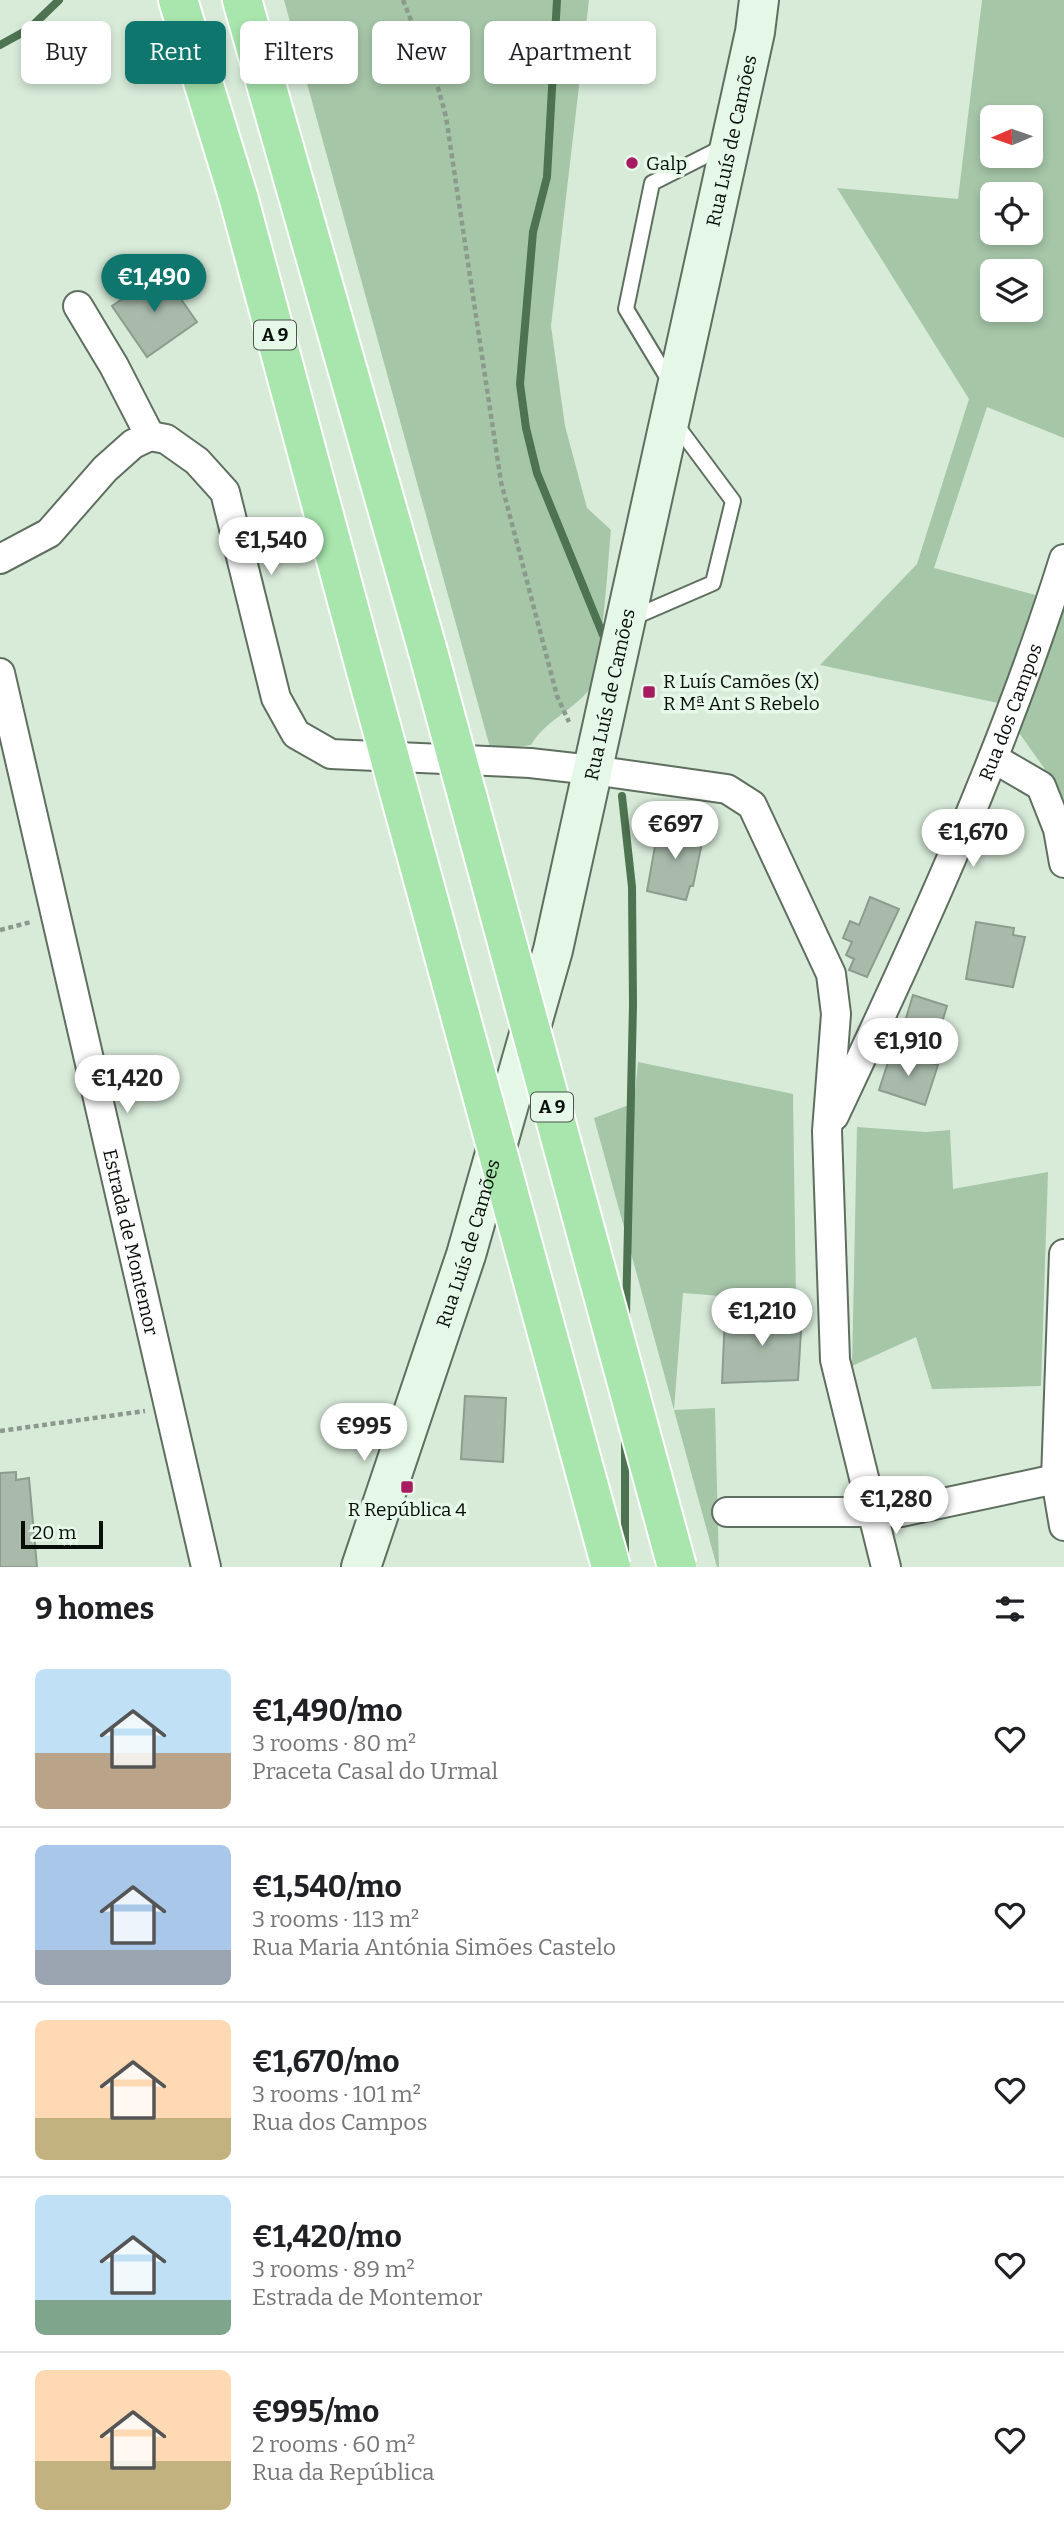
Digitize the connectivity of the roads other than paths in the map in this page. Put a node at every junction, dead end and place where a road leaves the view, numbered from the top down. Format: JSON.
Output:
{"nodes":[{"id":1,"x":178,"y":0,"type":"edge"},
{"id":2,"x":242,"y":0,"type":"edge"},
{"id":3,"x":760,"y":0,"type":"edge"},
{"id":4,"x":731,"y":143,"type":"junction"},
{"id":5,"x":78,"y":306,"type":"dead end"},
{"id":6,"x":673,"y":404,"type":"junction"},
{"id":7,"x":150,"y":436,"type":"junction"},
{"id":8,"x":0,"y":559,"type":"edge"},
{"id":9,"x":1064,"y":559,"type":"edge"},
{"id":10,"x":624,"y":621,"type":"junction"},
{"id":11,"x":0,"y":673,"type":"edge"},
{"id":12,"x":993,"y":758,"type":"junction"},
{"id":13,"x":592,"y":770,"type":"junction"},
{"id":14,"x":1064,"y":863,"type":"edge"},
{"id":15,"x":827,"y":1131,"type":"junction"},
{"id":16,"x":1064,"y":1254,"type":"edge"},
{"id":17,"x":1056,"y":1479,"type":"junction"},
{"id":18,"x":727,"y":1512,"type":"dead end"},
{"id":19,"x":872,"y":1512,"type":"junction"},
{"id":20,"x":1064,"y":1526,"type":"edge"},
{"id":21,"x":206,"y":1567,"type":"edge"},
{"id":22,"x":361,"y":1567,"type":"edge"},
{"id":23,"x":611,"y":1567,"type":"edge"},
{"id":24,"x":677,"y":1567,"type":"edge"},
{"id":25,"x":886,"y":1567,"type":"edge"}],
"edges":[{"from":1,"to":23,"type":"highway","number":"A 9","bridge":true},
{"from":2,"to":24,"type":"highway","number":"A 9","bridge":true},
{"from":3,"to":4,"type":"main road","name":"Rua Luís de Camões"},
{"from":4,"to":6,"type":"main road","name":"Rua Luís de Camões"},
{"from":4,"to":6,"type":"lane"},
{"from":5,"to":7,"type":"street"},
{"from":6,"to":10,"type":"main road","name":"Rua Luís de Camões"},
{"from":6,"to":10,"type":"lane"},
{"from":7,"to":8,"type":"street"},
{"from":7,"to":13,"type":"street"},
{"from":9,"to":12,"type":"street","name":"Rua dos Campos"},
{"from":10,"to":13,"type":"main road","name":"Rua Luís de Camões"},
{"from":11,"to":21,"type":"street","name":"Estrada de Montemor"},
{"from":12,"to":14,"type":"street"},
{"from":12,"to":15,"type":"street","name":"Rua dos Campos"},
{"from":13,"to":15,"type":"street"},
{"from":13,"to":22,"type":"main road","name":"Rua Luís de Camões"},
{"from":15,"to":19,"type":"street"},
{"from":16,"to":17,"type":"street"},
{"from":17,"to":19,"type":"street"},
{"from":17,"to":20,"type":"street"},
{"from":18,"to":19,"type":"street"},
{"from":19,"to":25,"type":"street"}]}
